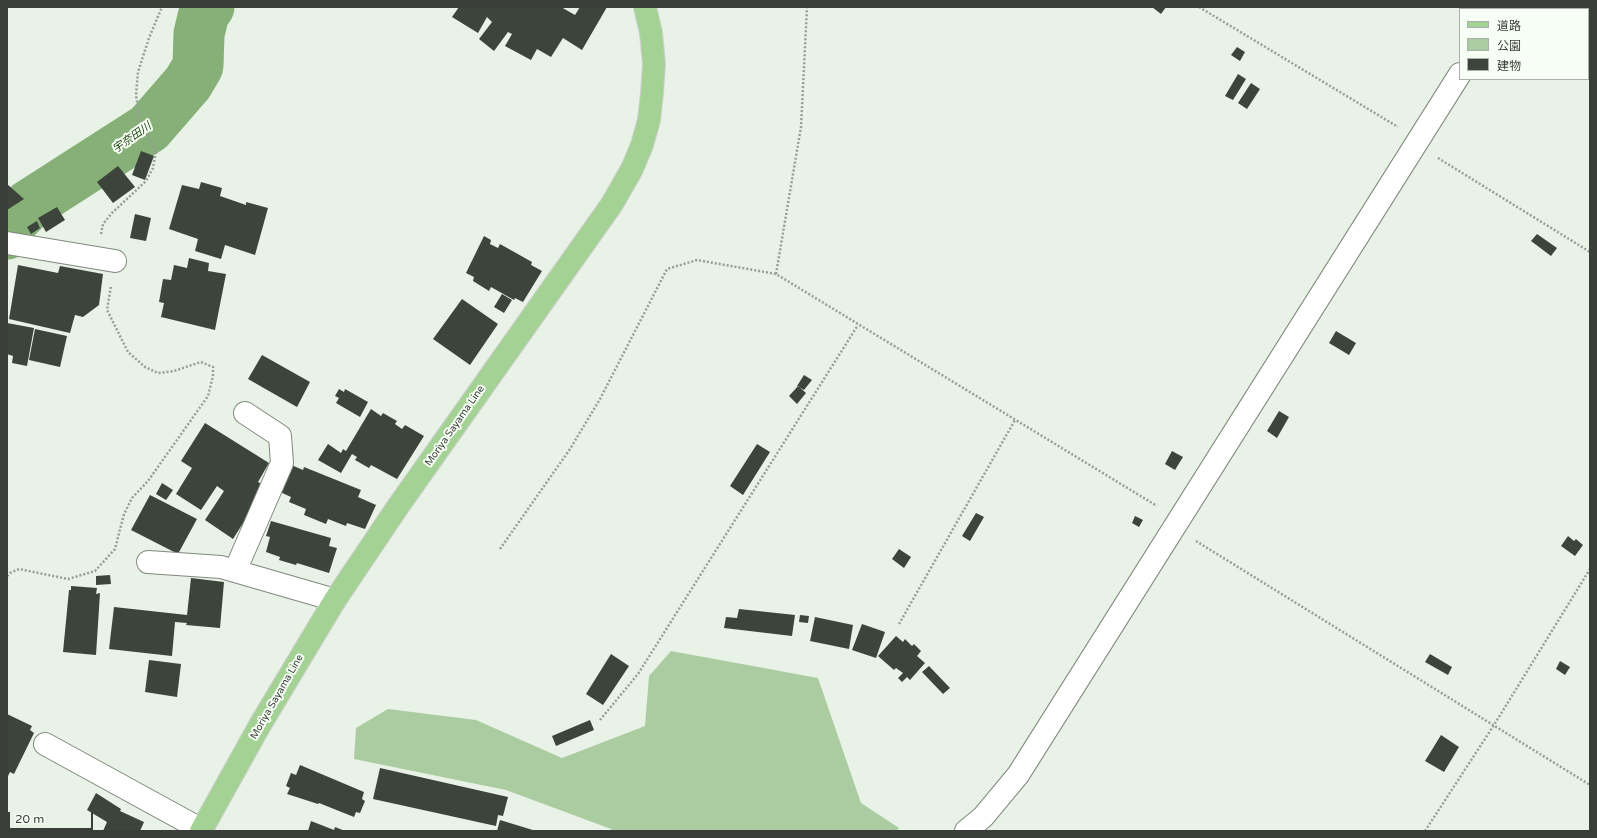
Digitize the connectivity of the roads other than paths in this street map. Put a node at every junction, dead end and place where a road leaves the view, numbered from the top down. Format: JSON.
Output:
{"nodes":[{"id":1,"x":645,"y":7,"type":"edge"},
{"id":2,"x":1459,"y":76,"type":"edge"},
{"id":3,"x":13,"y":244,"type":"edge"},
{"id":4,"x":105,"y":259,"type":"road end"},
{"id":5,"x":245,"y":413,"type":"dead end"},
{"id":6,"x":148,"y":562,"type":"dead end"},
{"id":7,"x":235,"y":571,"type":"junction"},
{"id":8,"x":335,"y":600,"type":"junction"},
{"id":9,"x":45,"y":744,"type":"dead end"},
{"id":10,"x":201,"y":831,"type":"edge"},
{"id":11,"x":966,"y":831,"type":"edge"}],
"edges":[{"from":1,"to":8,"type":"main road","name":"Moriya Sayama Line"},
{"from":2,"to":11,"type":"street"},
{"from":3,"to":4,"type":"street"},
{"from":5,"to":7,"type":"street"},
{"from":6,"to":7,"type":"street"},
{"from":7,"to":8,"type":"street"},
{"from":8,"to":10,"type":"main road","name":"Moriya Sayama Line"},
{"from":9,"to":10,"type":"street"}]}
